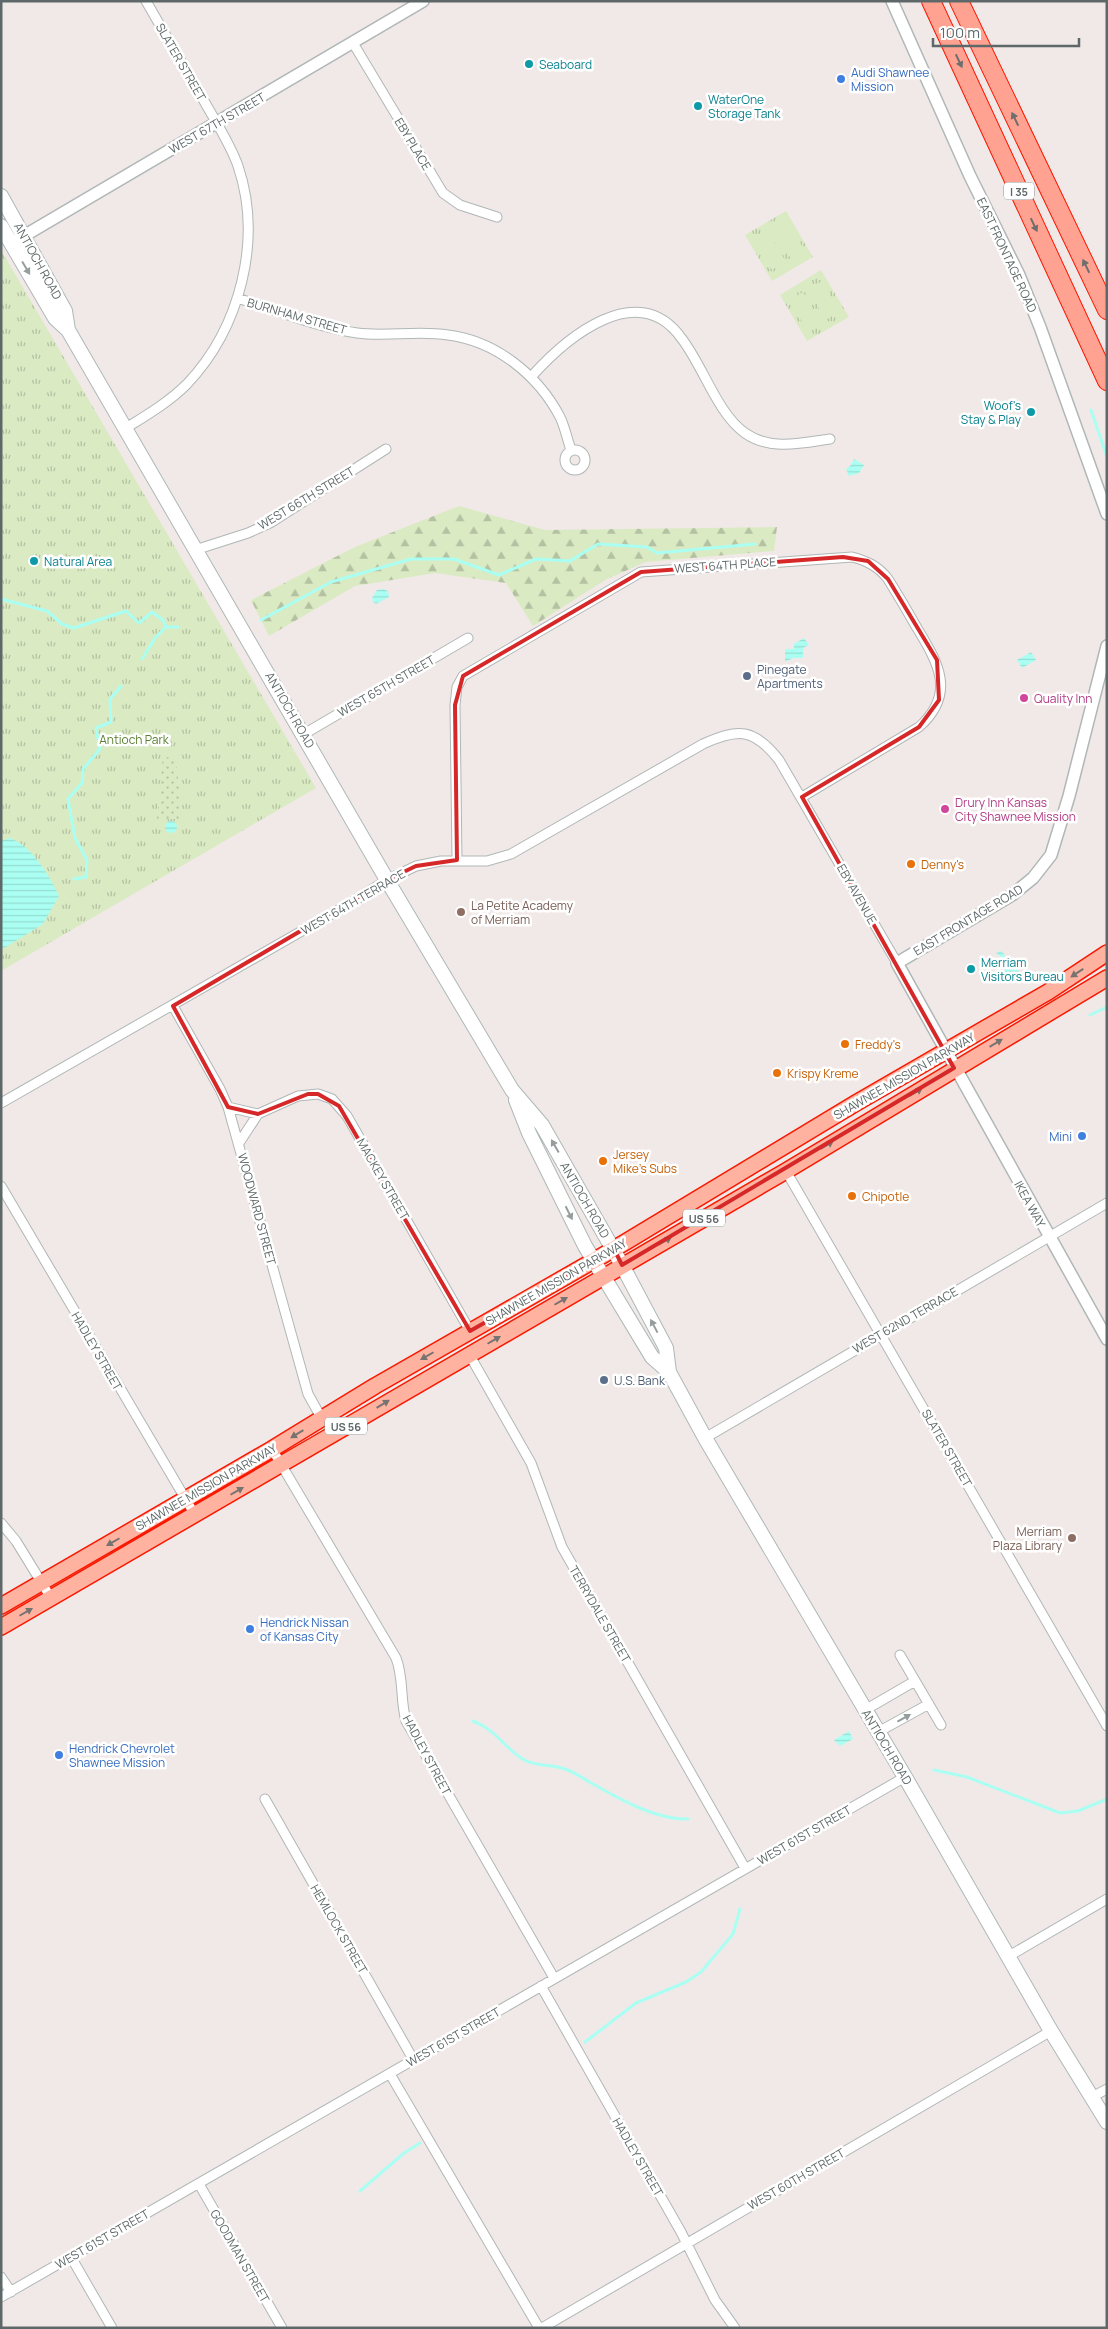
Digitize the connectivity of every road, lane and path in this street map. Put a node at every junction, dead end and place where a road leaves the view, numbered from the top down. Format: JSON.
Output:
{"nodes":[{"id":1,"x":146,"y":1,"type":"edge"},
{"id":2,"x":422,"y":1,"type":"edge"},
{"id":3,"x":892,"y":1,"type":"edge"},
{"id":4,"x":931,"y":1,"type":"edge"},
{"id":5,"x":959,"y":1,"type":"edge"},
{"id":6,"x":971,"y":1,"type":"edge"},
{"id":7,"x":977,"y":38,"type":"junction"},
{"id":8,"x":353,"y":43,"type":"junction"},
{"id":9,"x":216,"y":123,"type":"junction"},
{"id":10,"x":1,"y":196,"type":"edge"},
{"id":11,"x":497,"y":218,"type":"dead end"},
{"id":12,"x":1,"y":226,"type":"edge"},
{"id":13,"x":25,"y":236,"type":"junction"},
{"id":14,"x":11,"y":244,"type":"junction"},
{"id":15,"x":237,"y":298,"type":"junction"},
{"id":16,"x":1107,"y":310,"type":"edge"},
{"id":17,"x":68,"y":330,"type":"junction"},
{"id":18,"x":531,"y":377,"type":"junction"},
{"id":19,"x":1107,"y":381,"type":"edge"},
{"id":20,"x":126,"y":428,"type":"junction"},
{"id":21,"x":830,"y":440,"type":"dead end"},
{"id":22,"x":386,"y":449,"type":"dead end"},
{"id":23,"x":571,"y":450,"type":"dead end"},
{"id":24,"x":1107,"y":514,"type":"edge"},
{"id":25,"x":196,"y":550,"type":"junction"},
{"id":26,"x":468,"y":638,"type":"dead end"},
{"id":27,"x":1107,"y":646,"type":"edge"},
{"id":28,"x":304,"y":734,"type":"junction"},
{"id":29,"x":746,"y":734,"type":"joint"},
{"id":30,"x":802,"y":797,"type":"junction"},
{"id":31,"x":457,"y":860,"type":"junction"},
{"id":32,"x":387,"y":880,"type":"junction"},
{"id":33,"x":1107,"y":953,"type":"edge"},
{"id":34,"x":897,"y":962,"type":"junction"},
{"id":35,"x":1107,"y":978,"type":"edge"},
{"id":36,"x":173,"y":1006,"type":"junction"},
{"id":37,"x":945,"y":1052,"type":"junction"},
{"id":38,"x":954,"y":1068,"type":"junction"},
{"id":39,"x":512,"y":1090,"type":"junction"},
{"id":40,"x":1,"y":1103,"type":"edge"},
{"id":41,"x":228,"y":1107,"type":"junction"},
{"id":42,"x":258,"y":1114,"type":"junction"},
{"id":43,"x":829,"y":1120,"type":"junction"},
{"id":44,"x":239,"y":1143,"type":"junction"},
{"id":45,"x":786,"y":1170,"type":"junction"},
{"id":46,"x":1,"y":1186,"type":"edge"},
{"id":47,"x":1107,"y":1203,"type":"edge"},
{"id":48,"x":1048,"y":1236,"type":"junction"},
{"id":49,"x":614,"y":1249,"type":"junction"},
{"id":50,"x":594,"y":1260,"type":"junction"},
{"id":51,"x":622,"y":1265,"type":"junction"},
{"id":52,"x":604,"y":1276,"type":"junction"},
{"id":53,"x":470,"y":1331,"type":"junction"},
{"id":54,"x":882,"y":1334,"type":"junction"},
{"id":55,"x":1107,"y":1339,"type":"edge"},
{"id":56,"x":469,"y":1354,"type":"junction"},
{"id":57,"x":668,"y":1372,"type":"junction"},
{"id":58,"x":322,"y":1419,"type":"junction"},
{"id":59,"x":705,"y":1438,"type":"junction"},
{"id":60,"x":272,"y":1449,"type":"junction"},
{"id":61,"x":281,"y":1465,"type":"junction"},
{"id":62,"x":185,"y":1500,"type":"junction"},
{"id":63,"x":195,"y":1516,"type":"junction"},
{"id":64,"x":1,"y":1523,"type":"edge"},
{"id":65,"x":42,"y":1582,"type":"junction"},
{"id":66,"x":51,"y":1598,"type":"junction"},
{"id":67,"x":1,"y":1606,"type":"edge"},
{"id":68,"x":1,"y":1627,"type":"edge"},
{"id":69,"x":900,"y":1655,"type":"dead end"},
{"id":70,"x":915,"y":1680,"type":"junction"},
{"id":71,"x":929,"y":1704,"type":"junction"},
{"id":72,"x":865,"y":1710,"type":"junction"},
{"id":73,"x":941,"y":1725,"type":"dead end"},
{"id":74,"x":1107,"y":1726,"type":"edge"},
{"id":75,"x":878,"y":1732,"type":"junction"},
{"id":76,"x":905,"y":1777,"type":"junction"},
{"id":77,"x":265,"y":1799,"type":"dead end"},
{"id":78,"x":745,"y":1868,"type":"junction"},
{"id":79,"x":1107,"y":1899,"type":"edge"},
{"id":80,"x":1009,"y":1956,"type":"junction"},
{"id":81,"x":554,"y":1978,"type":"junction"},
{"id":82,"x":541,"y":1986,"type":"junction"},
{"id":83,"x":1052,"y":2031,"type":"junction"},
{"id":84,"x":414,"y":2059,"type":"junction"},
{"id":85,"x":390,"y":2074,"type":"junction"},
{"id":86,"x":1107,"y":2089,"type":"edge"},
{"id":87,"x":1092,"y":2097,"type":"junction"},
{"id":88,"x":1107,"y":2122,"type":"edge"},
{"id":89,"x":199,"y":2184,"type":"junction"},
{"id":90,"x":686,"y":2243,"type":"junction"},
{"id":91,"x":71,"y":2257,"type":"junction"},
{"id":92,"x":1,"y":2278,"type":"edge"},
{"id":93,"x":10,"y":2292,"type":"junction"},
{"id":94,"x":1,"y":2298,"type":"edge"},
{"id":95,"x":112,"y":2328,"type":"edge"},
{"id":96,"x":282,"y":2328,"type":"edge"},
{"id":97,"x":541,"y":2328,"type":"edge"},
{"id":98,"x":735,"y":2328,"type":"edge"}],
"edges":[{"from":1,"to":9,"type":"street","name":"SLATER STREET"},
{"from":2,"to":8,"type":"street","name":"WEST 67TH STREET"},
{"from":3,"to":24,"type":"street","name":"EAST FRONTAGE ROAD"},
{"from":4,"to":19,"type":"highway","number":"I 35","one_way":true},
{"from":5,"to":7,"type":"highway","number":"I 35"},
{"from":6,"to":7,"type":"highway"},
{"from":16,"to":7,"type":"highway","number":"I 35","one_way":true},
{"from":8,"to":9,"type":"street","name":"WEST 67TH STREET"},
{"from":8,"to":11,"type":"street","name":"EBY PLACE"},
{"from":9,"to":13,"type":"street","name":"WEST 67TH STREET"},
{"from":9,"to":15,"type":"street","name":"SLATER STREET"},
{"from":10,"to":13,"type":"main road","name":"ANTIOCH ROAD"},
{"from":12,"to":14,"type":"main road","name":"ANTIOCH ROAD"},
{"from":13,"to":14,"type":"street","name":"WEST 67TH STREET"},
{"from":13,"to":17,"type":"main road","name":"ANTIOCH ROAD"},
{"from":14,"to":17,"type":"main road","name":"ANTIOCH ROAD","one_way":true},
{"from":15,"to":18,"type":"street","name":"BURNHAM STREET"},
{"from":15,"to":20,"type":"street","name":"SLATER STREET"},
{"from":17,"to":20,"type":"main road","name":"ANTIOCH ROAD"},
{"from":18,"to":21,"type":"street"},
{"from":18,"to":23,"type":"street","name":"BURNHAM STREET"},
{"from":20,"to":25,"type":"main road","name":"ANTIOCH ROAD"},
{"from":22,"to":25,"type":"street","name":"WEST 66TH STREET"},
{"from":25,"to":28,"type":"main road","name":"ANTIOCH ROAD"},
{"from":26,"to":28,"type":"street","name":"WEST 65TH STREET"},
{"from":27,"to":34,"type":"street","name":"EAST FRONTAGE ROAD"},
{"from":28,"to":32,"type":"main road","name":"ANTIOCH ROAD"},
{"from":29,"to":30,"type":"street","name":"EBY AVENUE"},
{"from":29,"to":31,"type":"street","name":"WEST 64TH TERRACE"},
{"from":30,"to":31,"type":"street","name":"WEST 64TH PLACE"},
{"from":30,"to":34,"type":"street","name":"EBY AVENUE"},
{"from":31,"to":32,"type":"street","name":"WEST 64TH TERRACE"},
{"from":32,"to":36,"type":"street","name":"WEST 64TH TERRACE"},
{"from":32,"to":39,"type":"main road","name":"ANTIOCH ROAD"},
{"from":33,"to":37,"type":"highway","name":"SHAWNEE MISSION PARKWAY","number":"US 56","one_way":true},
{"from":34,"to":37,"type":"street","name":"EBY AVENUE"},
{"from":38,"to":35,"type":"highway","name":"SHAWNEE MISSION PARKWAY","number":"US 56","one_way":true},
{"from":36,"to":40,"type":"street","name":"WEST 64TH TERRACE"},
{"from":36,"to":41,"type":"street","name":"WOODWARD STREET"},
{"from":37,"to":38,"type":"street","name":"EBY AVENUE"},
{"from":37,"to":43,"type":"highway","name":"SHAWNEE MISSION PARKWAY","number":"US 56"},
{"from":45,"to":38,"type":"highway","name":"SHAWNEE MISSION PARKWAY","number":"US 56","one_way":true},
{"from":38,"to":48,"type":"street","name":"IKEA WAY"},
{"from":49,"to":39,"type":"main road","name":"ANTIOCH ROAD","one_way":true},
{"from":39,"to":50,"type":"main road","name":"ANTIOCH ROAD","one_way":true},
{"from":41,"to":42,"type":"street"},
{"from":41,"to":44,"type":"street","name":"WOODWARD STREET"},
{"from":42,"to":44,"type":"street"},
{"from":42,"to":53,"type":"street","name":"MACKEY STREET"},
{"from":43,"to":45,"type":"highway"},
{"from":43,"to":49,"type":"highway","name":"SHAWNEE MISSION PARKWAY","number":"US 56"},
{"from":44,"to":58,"type":"street","name":"WOODWARD STREET"},
{"from":51,"to":45,"type":"highway","name":"SHAWNEE MISSION PARKWAY","number":"US 56","one_way":true},
{"from":45,"to":54,"type":"street","name":"SLATER STREET"},
{"from":46,"to":62,"type":"street","name":"HADLEY STREET"},
{"from":47,"to":48,"type":"street","name":"WEST 62ND TERRACE"},
{"from":48,"to":54,"type":"street","name":"WEST 62ND TERRACE"},
{"from":48,"to":55,"type":"street","name":"IKEA WAY"},
{"from":49,"to":50,"type":"highway","name":"SHAWNEE MISSION PARKWAY","number":"US 56"},
{"from":49,"to":51,"type":"main road","name":"ANTIOCH ROAD"},
{"from":50,"to":52,"type":"main road","name":"ANTIOCH ROAD"},
{"from":50,"to":53,"type":"highway","name":"SHAWNEE MISSION PARKWAY","number":"US 56"},
{"from":51,"to":52,"type":"highway","name":"SHAWNEE MISSION PARKWAY","number":"US 56"},
{"from":57,"to":51,"type":"main road","name":"ANTIOCH ROAD","one_way":true},
{"from":56,"to":52,"type":"highway","name":"SHAWNEE MISSION PARKWAY","number":"US 56","one_way":true},
{"from":52,"to":57,"type":"main road","name":"ANTIOCH ROAD"},
{"from":53,"to":58,"type":"highway","name":"SHAWNEE MISSION PARKWAY","number":"US 56","one_way":true},
{"from":54,"to":59,"type":"street","name":"WEST 62ND TERRACE"},
{"from":54,"to":74,"type":"street","name":"SLATER STREET"},
{"from":61,"to":56,"type":"highway","name":"SHAWNEE MISSION PARKWAY","number":"US 56","one_way":true},
{"from":56,"to":78,"type":"street","name":"TERRYDALE STREET"},
{"from":57,"to":59,"type":"main road","name":"ANTIOCH ROAD"},
{"from":58,"to":60,"type":"highway","name":"SHAWNEE MISSION PARKWAY","number":"US 56","one_way":true},
{"from":59,"to":72,"type":"main road","name":"ANTIOCH ROAD"},
{"from":60,"to":61,"type":"street","name":"HADLEY STREET"},
{"from":60,"to":62,"type":"highway","name":"SHAWNEE MISSION PARKWAY","number":"US 56"},
{"from":63,"to":61,"type":"highway","name":"SHAWNEE MISSION PARKWAY","number":"US 56","one_way":true},
{"from":61,"to":81,"type":"street","name":"HADLEY STREET"},
{"from":62,"to":63,"type":"street","name":"HADLEY STREET"},
{"from":62,"to":65,"type":"highway","name":"SHAWNEE MISSION PARKWAY","number":"US 56","one_way":true},
{"from":63,"to":66,"type":"highway","name":"SHAWNEE MISSION PARKWAY","number":"US 56"},
{"from":64,"to":65,"type":"street"},
{"from":65,"to":66,"type":"street"},
{"from":65,"to":67,"type":"highway","name":"SHAWNEE MISSION PARKWAY","number":"US 56"},
{"from":68,"to":66,"type":"highway","name":"SHAWNEE MISSION PARKWAY","number":"US 56","one_way":true},
{"from":69,"to":70,"type":"street"},
{"from":70,"to":71,"type":"street"},
{"from":70,"to":72,"type":"street"},
{"from":71,"to":73,"type":"street"},
{"from":75,"to":71,"type":"street","one_way":true},
{"from":72,"to":75,"type":"main road","name":"ANTIOCH ROAD"},
{"from":75,"to":76,"type":"main road","name":"ANTIOCH ROAD"},
{"from":76,"to":78,"type":"street","name":"WEST 61ST STREET"},
{"from":76,"to":80,"type":"main road","name":"ANTIOCH ROAD"},
{"from":77,"to":84,"type":"street","name":"HEMLOCK STREET"},
{"from":78,"to":81,"type":"street","name":"WEST 61ST STREET"},
{"from":79,"to":80,"type":"street"},
{"from":80,"to":83,"type":"main road","name":"ANTIOCH ROAD"},
{"from":81,"to":82,"type":"street","name":"WEST 61ST STREET"},
{"from":82,"to":84,"type":"street","name":"WEST 61ST STREET"},
{"from":82,"to":90,"type":"street","name":"HADLEY STREET"},
{"from":83,"to":87,"type":"main road","name":"ANTIOCH ROAD"},
{"from":83,"to":90,"type":"street","name":"WEST 60TH STREET"},
{"from":84,"to":85,"type":"street","name":"WEST 61ST STREET"},
{"from":85,"to":89,"type":"street","name":"WEST 61ST STREET"},
{"from":85,"to":97,"type":"street"},
{"from":86,"to":87,"type":"street"},
{"from":87,"to":88,"type":"main road","name":"ANTIOCH ROAD"},
{"from":89,"to":91,"type":"street","name":"WEST 61ST STREET"},
{"from":89,"to":96,"type":"street","name":"GOODMAN STREET"},
{"from":90,"to":97,"type":"street","name":"WEST 60TH STREET"},
{"from":90,"to":98,"type":"street","name":"HADLEY STREET"},
{"from":91,"to":93,"type":"street","name":"WEST 61ST STREET"},
{"from":91,"to":95,"type":"street"},
{"from":92,"to":93,"type":"street"},
{"from":93,"to":94,"type":"street","name":"WEST 61ST STREET"}]}
